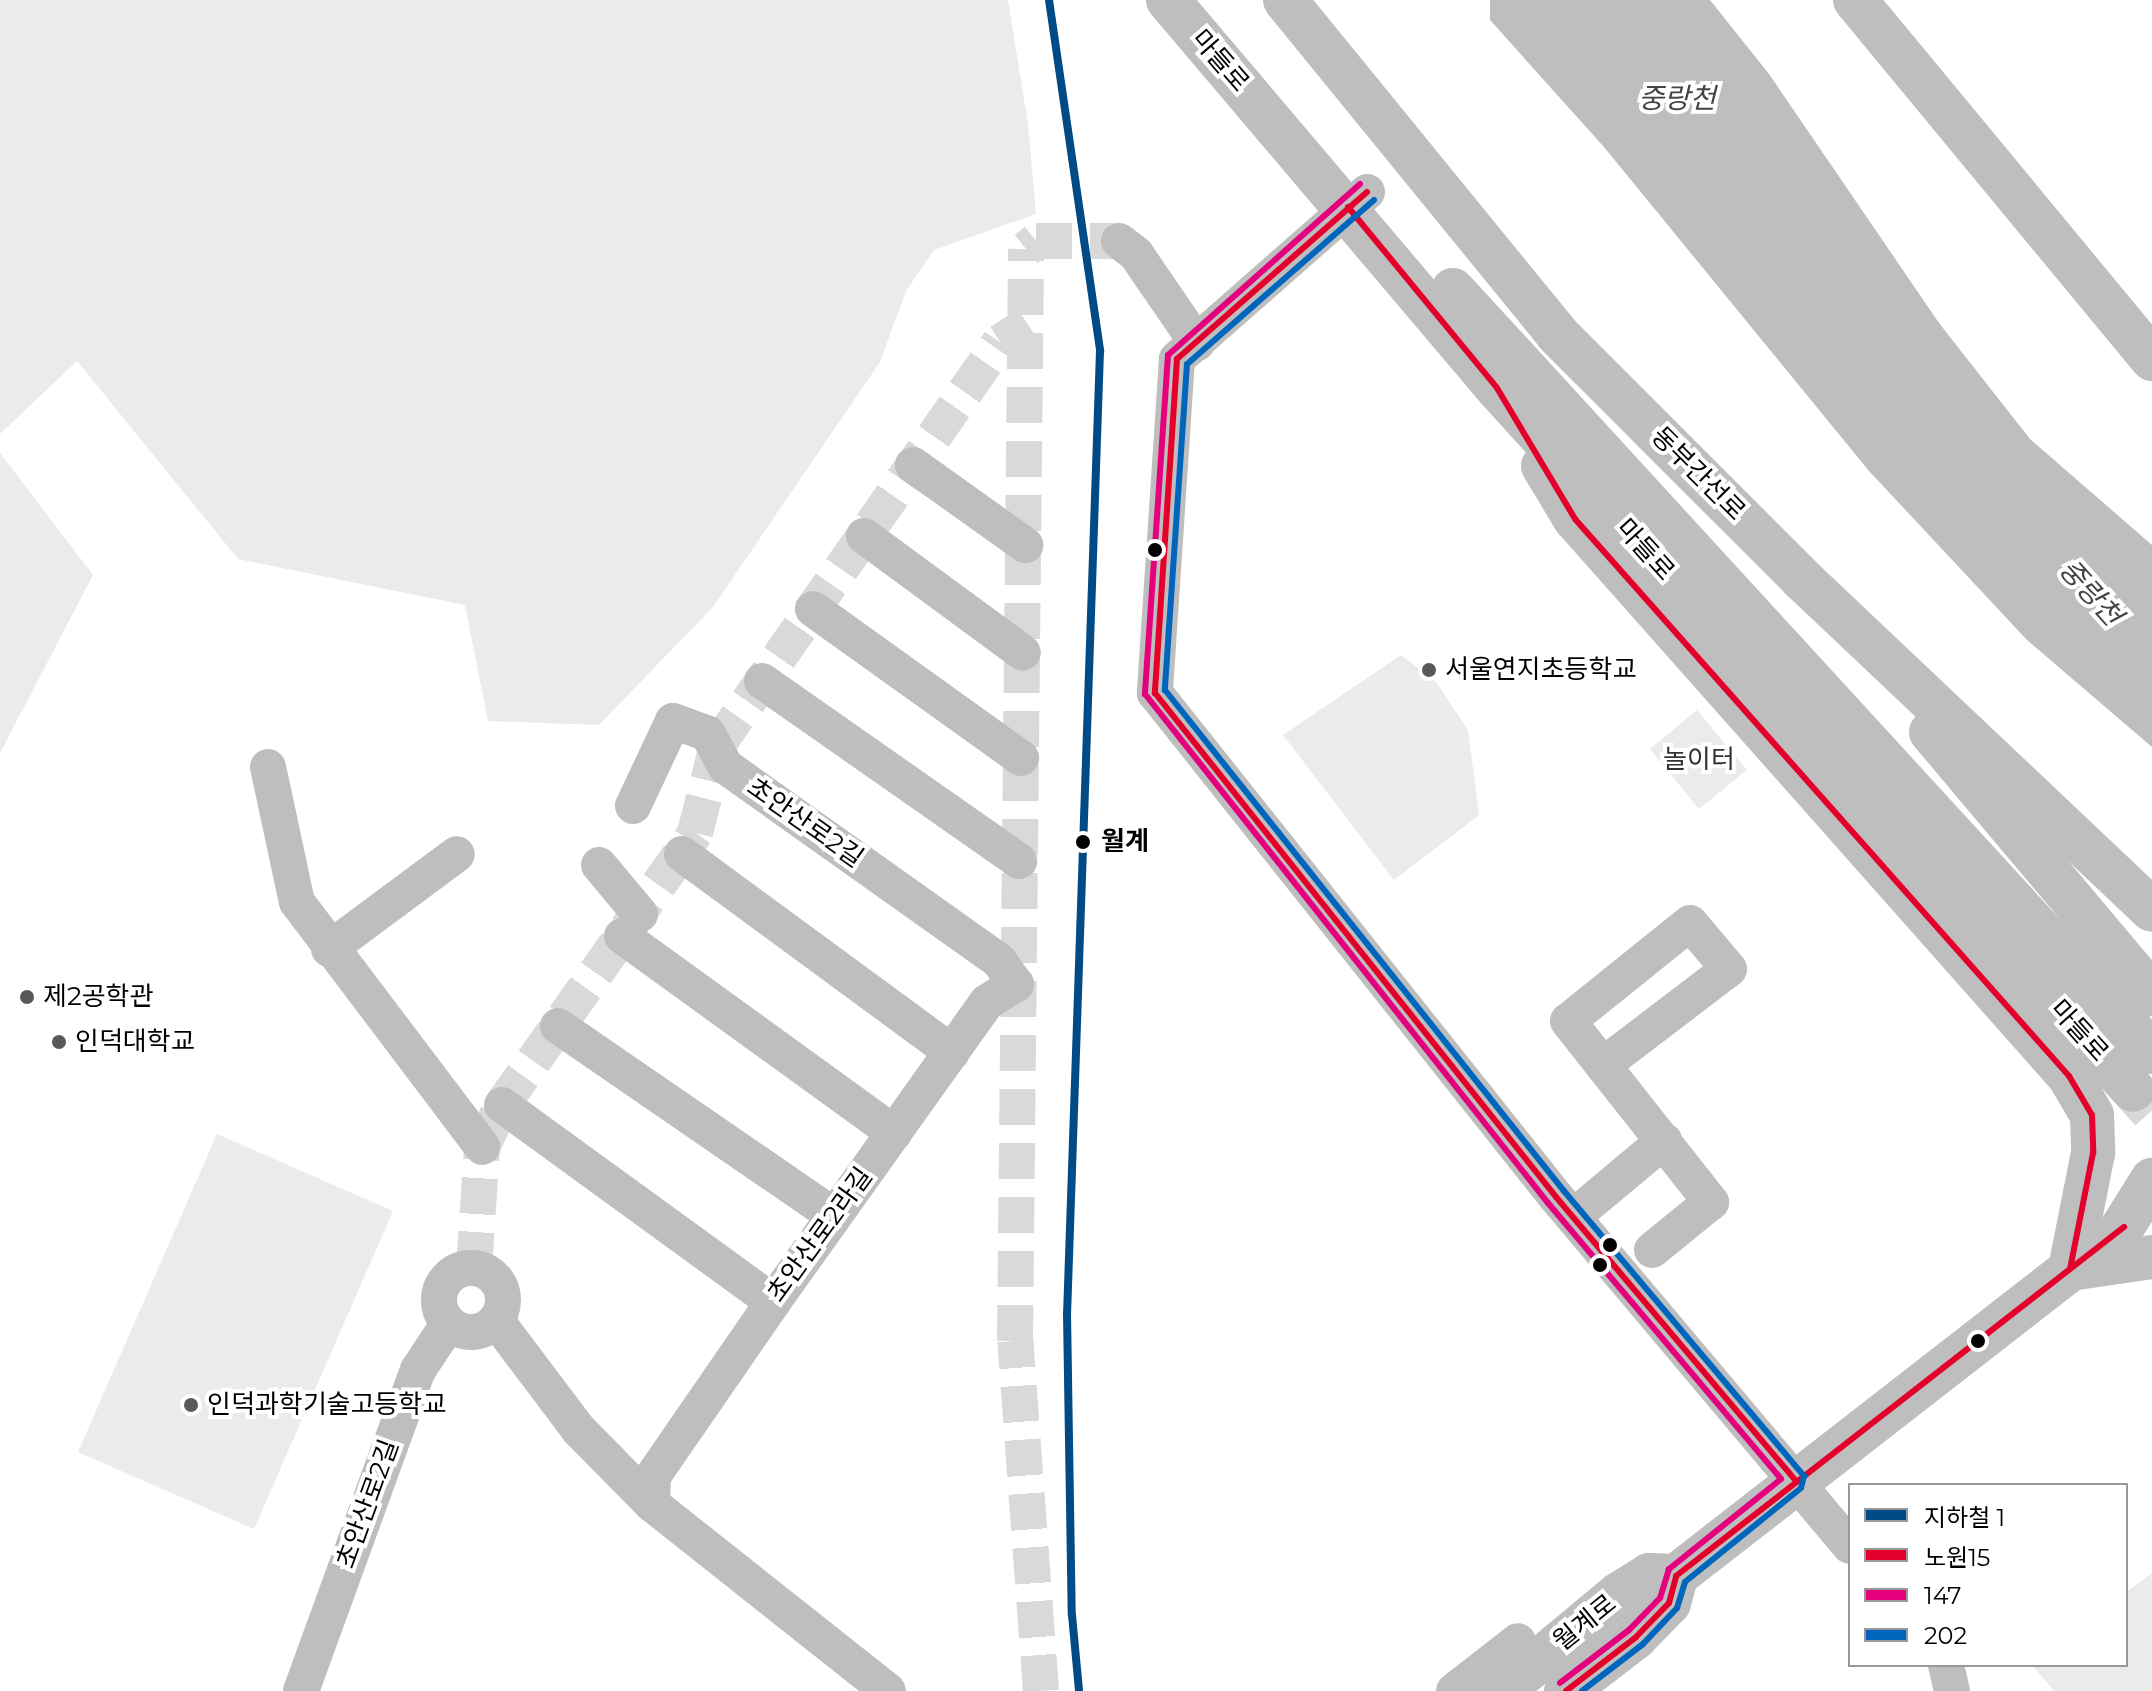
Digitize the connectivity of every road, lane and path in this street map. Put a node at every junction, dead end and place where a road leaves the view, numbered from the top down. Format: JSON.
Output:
{"nodes":[{"id":1,"x":1168,"y":0,"type":"edge"},
{"id":2,"x":1206,"y":0,"type":"edge"},
{"id":3,"x":1285,"y":0,"type":"edge"},
{"id":4,"x":1855,"y":0,"type":"edge"},
{"id":5,"x":1357,"y":200,"type":"junction"},
{"id":6,"x":1119,"y":241,"type":"dead end"},
{"id":7,"x":1197,"y":343,"type":"junction"},
{"id":8,"x":2146,"y":350,"type":"edge"},
{"id":9,"x":1497,"y":388,"type":"junction"},
{"id":10,"x":913,"y":465,"type":"dead end"},
{"id":11,"x":864,"y":536,"type":"dead end"},
{"id":12,"x":1025,"y":545,"type":"dead end"},
{"id":13,"x":1803,"y":580,"type":"junction"},
{"id":14,"x":813,"y":609,"type":"dead end"},
{"id":15,"x":1023,"y":653,"type":"dead end"},
{"id":16,"x":762,"y":681,"type":"dead end"},
{"id":17,"x":1021,"y":758,"type":"dead end"},
{"id":18,"x":268,"y":767,"type":"dead end"},
{"id":19,"x":2018,"y":780,"type":"junction"},
{"id":20,"x":633,"y":806,"type":"dead end"},
{"id":21,"x":457,"y":854,"type":"dead end"},
{"id":22,"x":682,"y":854,"type":"dead end"},
{"id":23,"x":1019,"y":861,"type":"dead end"},
{"id":24,"x":599,"y":865,"type":"dead end"},
{"id":25,"x":2152,"y":910,"type":"edge"},
{"id":26,"x":2152,"y":934,"type":"edge"},
{"id":27,"x":329,"y":949,"type":"junction"},
{"id":28,"x":1016,"y":984,"type":"joint"},
{"id":29,"x":2152,"y":994,"type":"edge"},
{"id":30,"x":558,"y":1026,"type":"dead end"},
{"id":31,"x":952,"y":1052,"type":"junction"},
{"id":32,"x":2152,"y":1052,"type":"tunnel mouth"},
{"id":33,"x":1603,"y":1065,"type":"dead end"},
{"id":34,"x":2133,"y":1090,"type":"tunnel mouth"},
{"id":35,"x":502,"y":1105,"type":"dead end"},
{"id":36,"x":894,"y":1133,"type":"junction"},
{"id":37,"x":1664,"y":1141,"type":"junction"},
{"id":38,"x":482,"y":1147,"type":"dead end"},
{"id":39,"x":2152,"y":1180,"type":"edge"},
{"id":40,"x":834,"y":1216,"type":"junction"},
{"id":41,"x":1573,"y":1217,"type":"junction"},
{"id":42,"x":2145,"y":1228,"type":"edge"},
{"id":43,"x":1652,"y":1250,"type":"dead end"},
{"id":44,"x":2070,"y":1269,"type":"junction"},
{"id":45,"x":773,"y":1302,"type":"junction"},
{"id":46,"x":496,"y":1320,"type":"junction"},
{"id":47,"x":449,"y":1323,"type":"junction"},
{"id":48,"x":1795,"y":1480,"type":"junction"},
{"id":49,"x":652,"y":1504,"type":"junction"},
{"id":50,"x":1848,"y":1544,"type":"edge"},
{"id":51,"x":1676,"y":1576,"type":"junction"},
{"id":52,"x":1619,"y":1594,"type":"junction"},
{"id":53,"x":1636,"y":1637,"type":"junction"},
{"id":54,"x":1518,"y":1641,"type":"joint"},
{"id":55,"x":1946,"y":1667,"type":"edge"},
{"id":56,"x":301,"y":1691,"type":"edge"},
{"id":57,"x":888,"y":1691,"type":"edge"},
{"id":58,"x":1454,"y":1691,"type":"edge"},
{"id":59,"x":1502,"y":1691,"type":"edge"},
{"id":60,"x":1566,"y":1691,"type":"edge"},
{"id":61,"x":1599,"y":1691,"type":"edge"},
{"id":62,"x":1952,"y":1691,"type":"edge"}],
"edges":[{"from":1,"to":5,"type":"main road","name":"마들로"},
{"from":2,"to":5,"type":"main road","name":"마들로"},
{"from":3,"to":13,"type":"main road","name":"동부간선로"},
{"from":4,"to":8,"type":"main road"},
{"from":5,"to":7,"type":"street"},
{"from":5,"to":9,"type":"main road","name":"마들로"},
{"from":5,"to":32,"type":"main road","name":"마들로"},
{"from":6,"to":7,"type":"street"},
{"from":7,"to":41,"type":"street"},
{"from":9,"to":34,"type":"main road","name":"마들로"},
{"from":9,"to":44,"type":"main road"},
{"from":10,"to":12,"type":"street"},
{"from":11,"to":15,"type":"street"},
{"from":13,"to":19,"type":"main road","name":"동부간선로"},
{"from":13,"to":29,"type":"main road"},
{"from":14,"to":17,"type":"street"},
{"from":16,"to":23,"type":"street"},
{"from":18,"to":27,"type":"street"},
{"from":19,"to":25,"type":"main road","name":"동부간선로"},
{"from":19,"to":26,"type":"main road"},
{"from":20,"to":28,"type":"street","name":"초안산로2길"},
{"from":21,"to":27,"type":"street"},
{"from":22,"to":31,"type":"street"},
{"from":24,"to":36,"type":"street"},
{"from":27,"to":38,"type":"street"},
{"from":28,"to":31,"type":"street","name":"초안산로2라길"},
{"from":30,"to":40,"type":"street"},
{"from":31,"to":36,"type":"street","name":"초안산로2라길"},
{"from":33,"to":37,"type":"street"},
{"from":35,"to":45,"type":"street"},
{"from":36,"to":40,"type":"street","name":"초안산로2라길"},
{"from":37,"to":41,"type":"street"},
{"from":37,"to":43,"type":"street"},
{"from":39,"to":42,"type":"main road","name":"월계로"},
{"from":40,"to":45,"type":"street","name":"초안산로2라길"},
{"from":41,"to":48,"type":"street"},
{"from":42,"to":44,"type":"main road","name":"월계로"},
{"from":44,"to":48,"type":"main road","name":"월계로"},
{"from":45,"to":49,"type":"street","name":"초안산로2라길"},
{"from":46,"to":47,"type":"street"},
{"from":46,"to":47,"type":"street"},
{"from":46,"to":49,"type":"street"},
{"from":47,"to":56,"type":"street","name":"초안산로2길"},
{"from":48,"to":50,"type":"street"},
{"from":48,"to":51,"type":"main road","name":"월계로"},
{"from":49,"to":57,"type":"street"},
{"from":51,"to":52,"type":"main road","name":"월계로"},
{"from":51,"to":53,"type":"main road","name":"월계로"},
{"from":52,"to":54,"type":"main road"},
{"from":52,"to":59,"type":"main road","name":"월계로"},
{"from":53,"to":60,"type":"main road","name":"월계로"},
{"from":53,"to":61,"type":"main road"},
{"from":54,"to":58,"type":"street"},
{"from":55,"to":62,"type":"street"}]}
